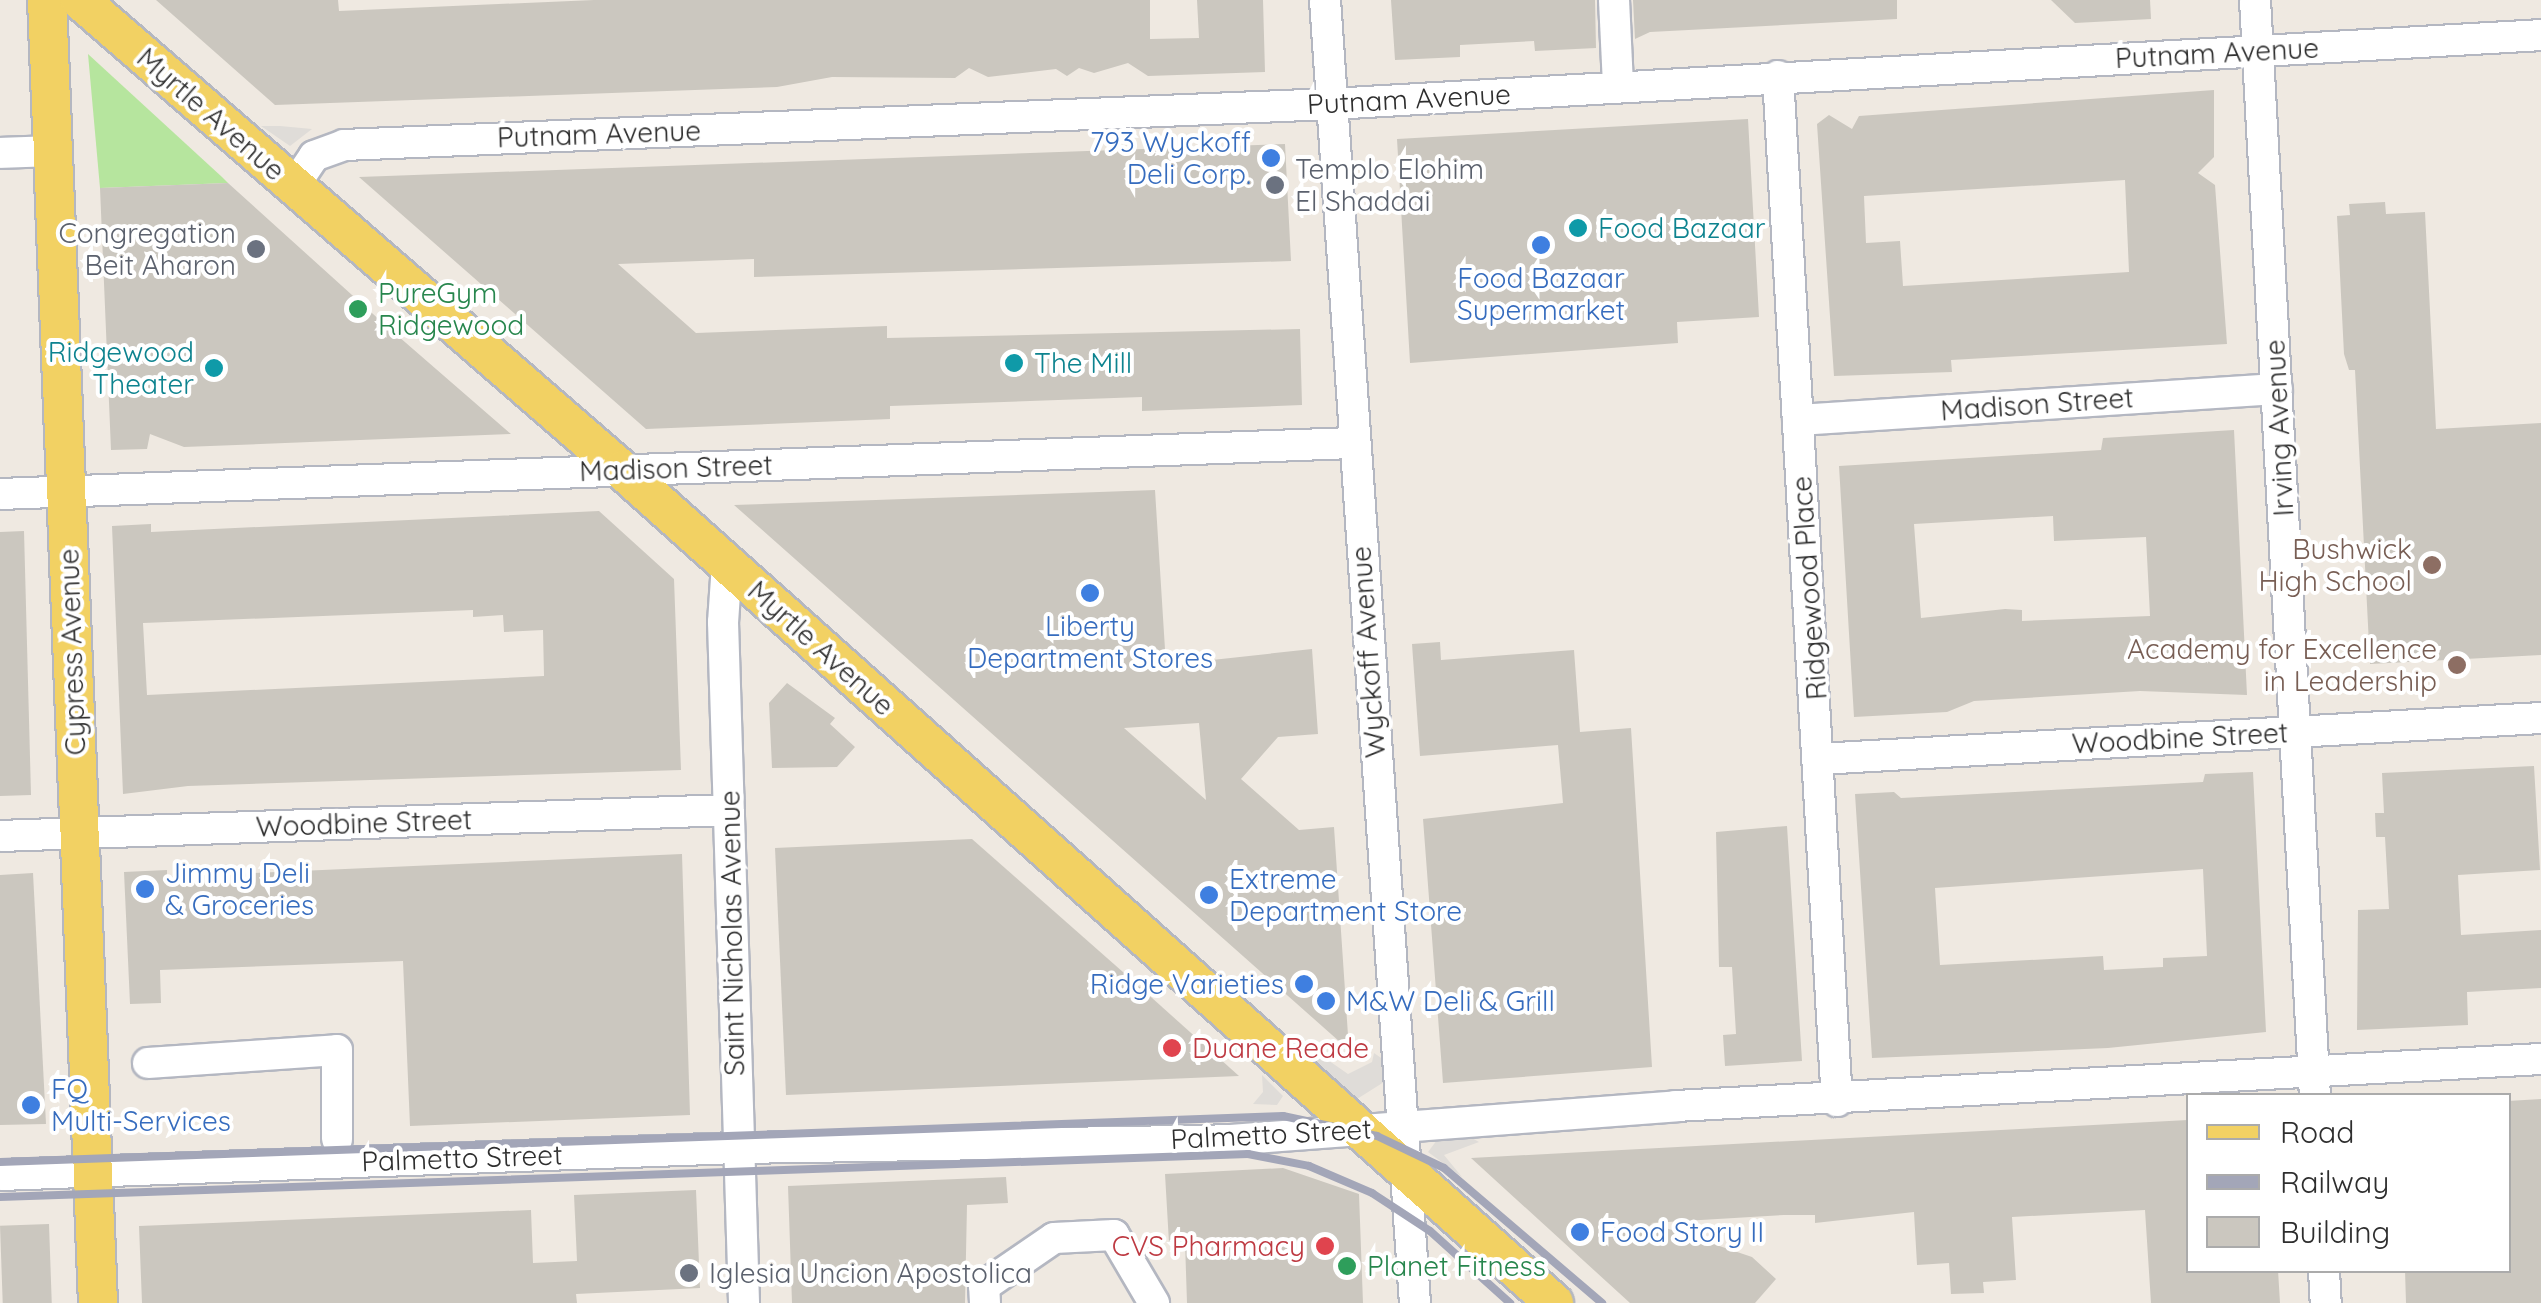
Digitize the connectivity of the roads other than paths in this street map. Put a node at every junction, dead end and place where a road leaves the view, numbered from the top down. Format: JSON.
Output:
{"nodes":[{"id":1,"x":47,"y":0,"type":"edge"},
{"id":2,"x":80,"y":0,"type":"edge"},
{"id":3,"x":1325,"y":0,"type":"edge"},
{"id":4,"x":1614,"y":0,"type":"edge"},
{"id":5,"x":2256,"y":0,"type":"edge"},
{"id":6,"x":2541,"y":34,"type":"edge"},
{"id":7,"x":2258,"y":50,"type":"junction"},
{"id":8,"x":1778,"y":76,"type":"junction"},
{"id":9,"x":1618,"y":86,"type":"junction"},
{"id":10,"x":1331,"y":104,"type":"junction"},
{"id":11,"x":52,"y":151,"type":"junction"},
{"id":12,"x":0,"y":153,"type":"edge"},
{"id":13,"x":294,"y":186,"type":"junction"},
{"id":14,"x":2276,"y":389,"type":"junction"},
{"id":15,"x":1798,"y":420,"type":"junction"},
{"id":16,"x":1352,"y":443,"type":"junction"},
{"id":17,"x":622,"y":470,"type":"junction"},
{"id":18,"x":65,"y":491,"type":"junction"},
{"id":19,"x":0,"y":494,"type":"edge"},
{"id":20,"x":727,"y":564,"type":"junction"},
{"id":21,"x":2541,"y":718,"type":"edge"},
{"id":22,"x":2295,"y":732,"type":"junction"},
{"id":23,"x":1819,"y":758,"type":"junction"},
{"id":24,"x":728,"y":810,"type":"junction"},
{"id":25,"x":79,"y":833,"type":"junction"},
{"id":26,"x":0,"y":836,"type":"edge"},
{"id":27,"x":2541,"y":1059,"type":"edge"},
{"id":28,"x":148,"y":1063,"type":"dead end"},
{"id":29,"x":2314,"y":1084,"type":"edge"},
{"id":30,"x":1837,"y":1101,"type":"junction"},
{"id":31,"x":1404,"y":1126,"type":"junction"},
{"id":32,"x":1358,"y":1129,"type":"junction"},
{"id":33,"x":337,"y":1139,"type":"dead end"},
{"id":34,"x":738,"y":1148,"type":"junction"},
{"id":35,"x":1407,"y":1171,"type":"junction"},
{"id":36,"x":93,"y":1172,"type":"junction"},
{"id":37,"x":0,"y":1176,"type":"edge"},
{"id":38,"x":2324,"y":1273,"type":"edge"},
{"id":39,"x":98,"y":1303,"type":"edge"},
{"id":40,"x":744,"y":1303,"type":"edge"},
{"id":41,"x":985,"y":1303,"type":"edge"},
{"id":42,"x":1154,"y":1303,"type":"edge"},
{"id":43,"x":1415,"y":1303,"type":"edge"},
{"id":44,"x":1554,"y":1303,"type":"edge"},
{"id":45,"x":2326,"y":1303,"type":"edge"}],
"edges":[{"from":1,"to":11,"type":"main road","name":"Cypress Avenue"},
{"from":2,"to":13,"type":"main road","name":"Myrtle Avenue"},
{"from":3,"to":10,"type":"street","name":"Wyckoff Avenue"},
{"from":4,"to":9,"type":"street"},
{"from":5,"to":7,"type":"street","name":"Irving Avenue"},
{"from":6,"to":7,"type":"street","name":"Putnam Avenue"},
{"from":7,"to":8,"type":"street","name":"Putnam Avenue"},
{"from":7,"to":14,"type":"street","name":"Irving Avenue"},
{"from":8,"to":9,"type":"street","name":"Putnam Avenue"},
{"from":8,"to":15,"type":"street","name":"Ridgewood Place"},
{"from":9,"to":10,"type":"street","name":"Putnam Avenue"},
{"from":10,"to":13,"type":"street","name":"Putnam Avenue"},
{"from":10,"to":16,"type":"street","name":"Wyckoff Avenue"},
{"from":11,"to":12,"type":"street"},
{"from":11,"to":18,"type":"main road","name":"Cypress Avenue"},
{"from":13,"to":17,"type":"main road","name":"Myrtle Avenue"},
{"from":14,"to":15,"type":"street","name":"Madison Street"},
{"from":14,"to":22,"type":"street","name":"Irving Avenue"},
{"from":15,"to":23,"type":"street","name":"Ridgewood Place"},
{"from":16,"to":17,"type":"street","name":"Madison Street"},
{"from":16,"to":31,"type":"street","name":"Wyckoff Avenue"},
{"from":17,"to":18,"type":"street","name":"Madison Street"},
{"from":17,"to":20,"type":"main road","name":"Myrtle Avenue"},
{"from":18,"to":19,"type":"street","name":"Madison Street"},
{"from":18,"to":25,"type":"main road","name":"Cypress Avenue"},
{"from":20,"to":24,"type":"street","name":"Saint Nicholas Avenue"},
{"from":20,"to":32,"type":"main road","name":"Myrtle Avenue"},
{"from":21,"to":22,"type":"street","name":"Woodbine Street"},
{"from":22,"to":23,"type":"street","name":"Woodbine Street"},
{"from":22,"to":29,"type":"street","name":"Irving Avenue"},
{"from":23,"to":30,"type":"street","name":"Ridgewood Place"},
{"from":24,"to":25,"type":"street","name":"Woodbine Street"},
{"from":24,"to":34,"type":"street","name":"Saint Nicholas Avenue"},
{"from":25,"to":26,"type":"street","name":"Woodbine Street"},
{"from":25,"to":36,"type":"main road","name":"Cypress Avenue"},
{"from":27,"to":29,"type":"street","name":"Palmetto Street"},
{"from":28,"to":33,"type":"street"},
{"from":29,"to":30,"type":"street","name":"Palmetto Street"},
{"from":30,"to":31,"type":"street","name":"Palmetto Street"},
{"from":31,"to":32,"type":"street","name":"Palmetto Street"},
{"from":31,"to":35,"type":"street","name":"Wyckoff Avenue"},
{"from":32,"to":34,"type":"street","name":"Palmetto Street"},
{"from":32,"to":35,"type":"main road","name":"Myrtle Avenue"},
{"from":34,"to":36,"type":"street","name":"Palmetto Street"},
{"from":34,"to":40,"type":"street","name":"Saint Nicholas Avenue"},
{"from":35,"to":43,"type":"street","name":"Wyckoff Avenue"},
{"from":35,"to":44,"type":"main road","name":"Myrtle Avenue"},
{"from":36,"to":37,"type":"street","name":"Palmetto Street"},
{"from":36,"to":39,"type":"main road","name":"Cypress Avenue"},
{"from":38,"to":45,"type":"street"},
{"from":41,"to":42,"type":"street"}]}
